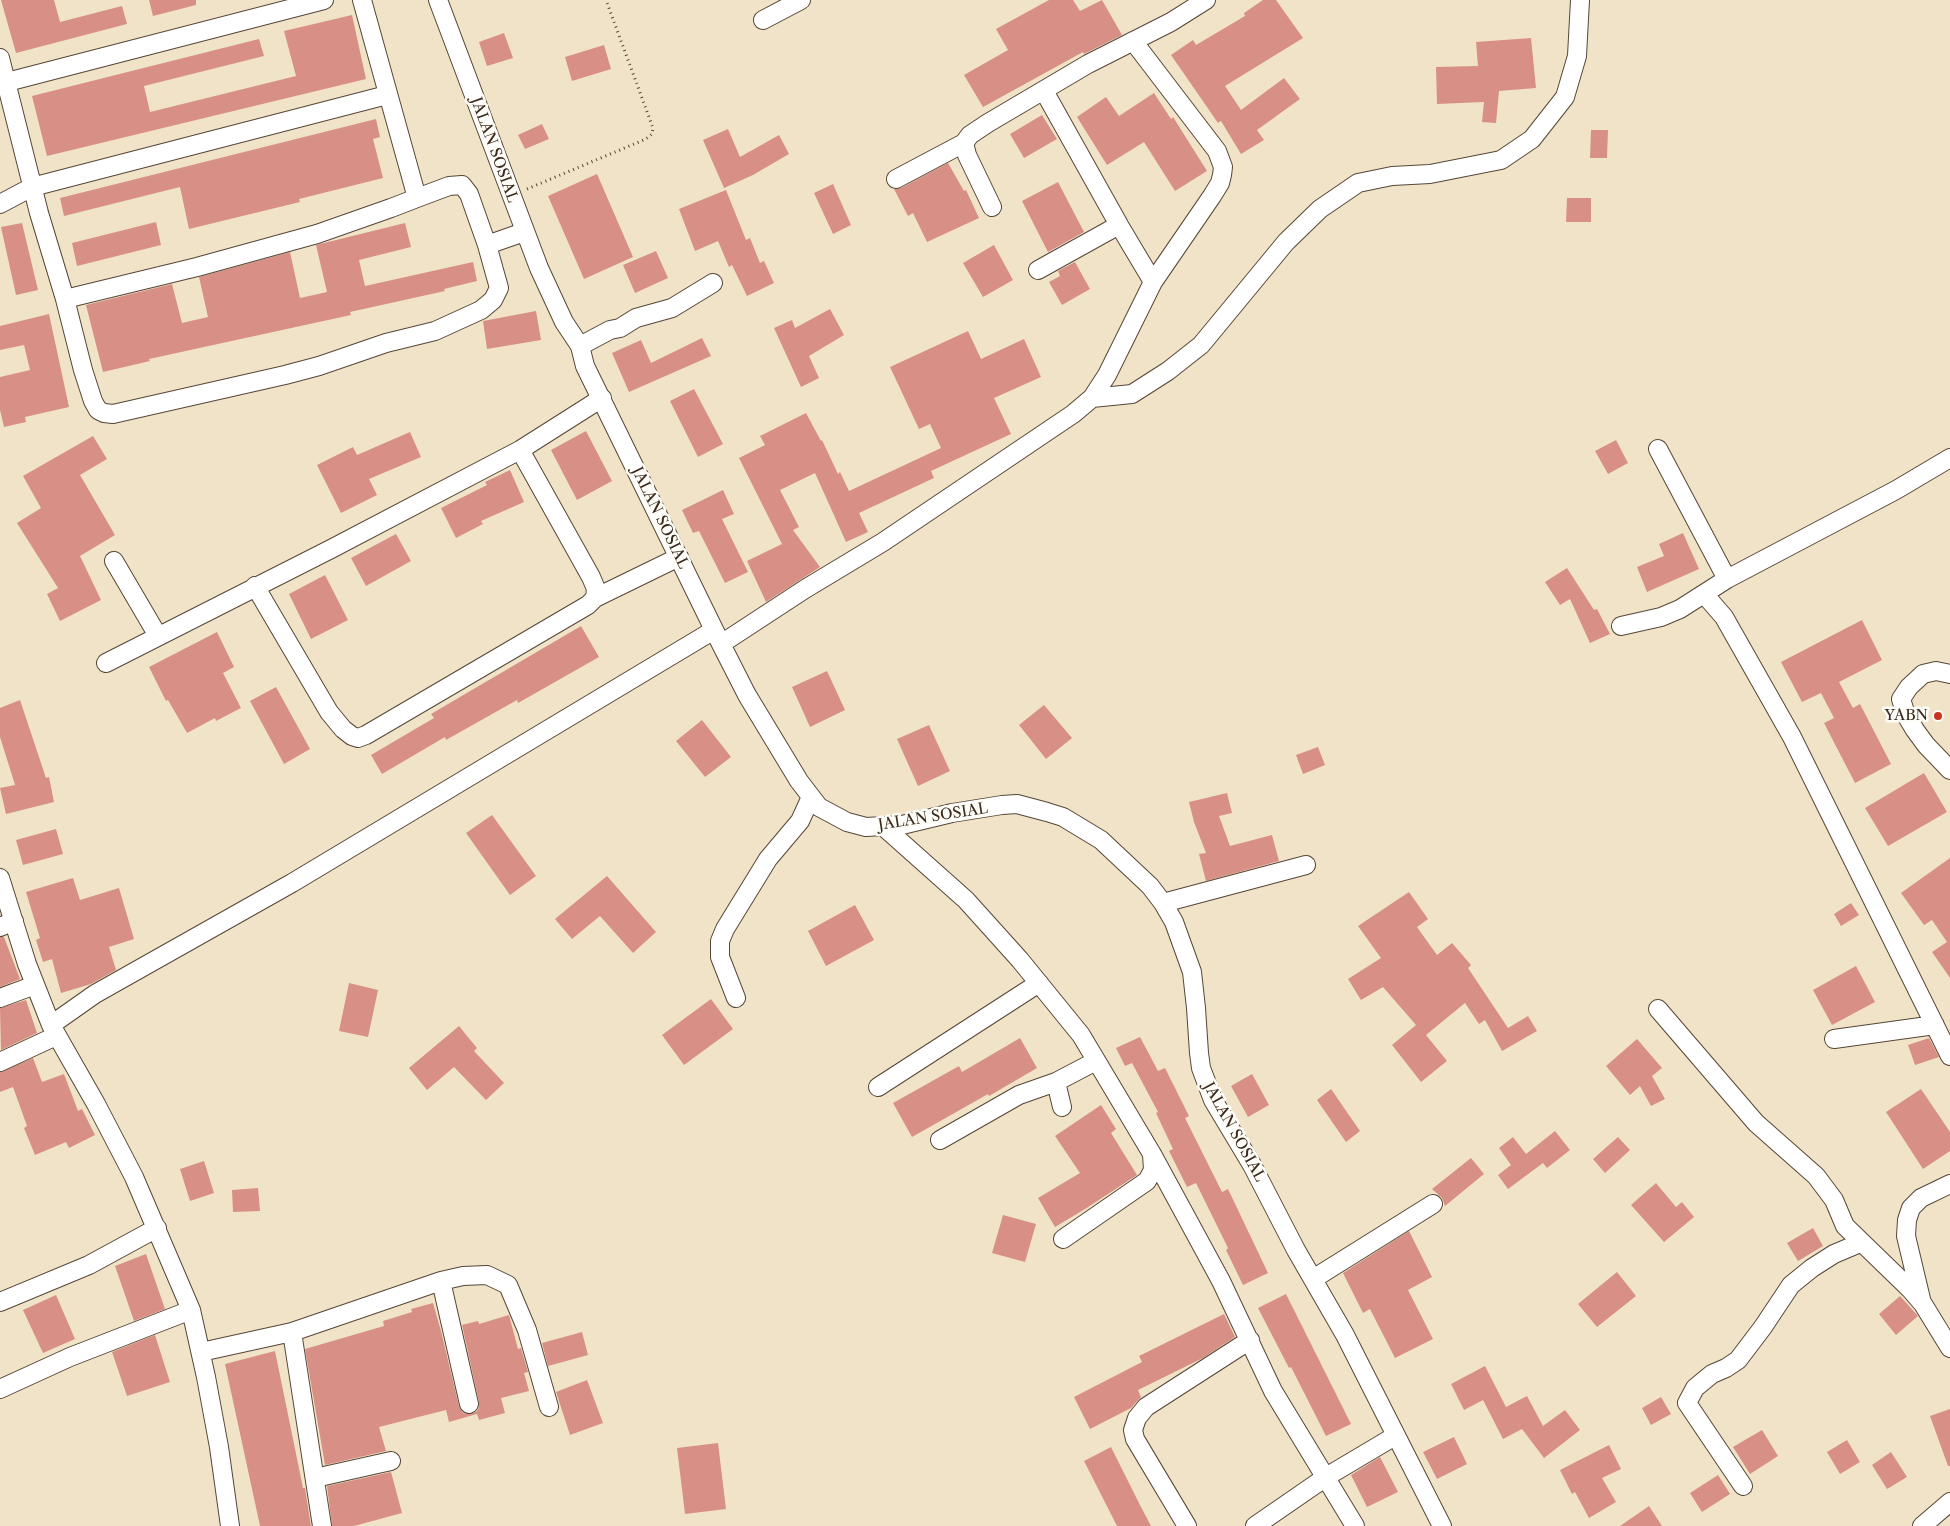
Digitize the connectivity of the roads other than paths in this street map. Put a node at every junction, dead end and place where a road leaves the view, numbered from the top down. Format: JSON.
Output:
{"nodes":[{"id":1,"x":324,"y":0,"type":"edge"},
{"id":2,"x":362,"y":0,"type":"edge"},
{"id":3,"x":438,"y":0,"type":"edge"},
{"id":4,"x":801,"y":0,"type":"edge"},
{"id":5,"x":1206,"y":0,"type":"edge"},
{"id":6,"x":1580,"y":0,"type":"edge"},
{"id":7,"x":763,"y":20,"type":"dead end"},
{"id":8,"x":1133,"y":41,"type":"junction"},
{"id":9,"x":0,"y":58,"type":"edge"},
{"id":10,"x":7,"y":82,"type":"junction"},
{"id":11,"x":1044,"y":91,"type":"junction"},
{"id":12,"x":387,"y":95,"type":"junction"},
{"id":13,"x":964,"y":143,"type":"junction"},
{"id":14,"x":896,"y":179,"type":"dead end"},
{"id":15,"x":32,"y":187,"type":"junction"},
{"id":16,"x":416,"y":198,"type":"junction"},
{"id":17,"x":0,"y":204,"type":"edge"},
{"id":18,"x":992,"y":207,"type":"dead end"},
{"id":19,"x":1119,"y":224,"type":"junction"},
{"id":20,"x":524,"y":232,"type":"junction"},
{"id":21,"x":487,"y":245,"type":"junction"},
{"id":22,"x":1038,"y":270,"type":"dead end"},
{"id":23,"x":1153,"y":282,"type":"junction"},
{"id":24,"x":713,"y":283,"type":"dead end"},
{"id":25,"x":65,"y":299,"type":"junction"},
{"id":26,"x":580,"y":346,"type":"junction"},
{"id":27,"x":602,"y":398,"type":"junction"},
{"id":28,"x":1092,"y":398,"type":"junction"},
{"id":29,"x":1658,"y":449,"type":"dead end"},
{"id":30,"x":520,"y":450,"type":"junction"},
{"id":31,"x":1950,"y":458,"type":"edge"},
{"id":32,"x":679,"y":557,"type":"junction"},
{"id":33,"x":114,"y":561,"type":"dead end"},
{"id":34,"x":1727,"y":579,"type":"junction"},
{"id":35,"x":255,"y":586,"type":"junction"},
{"id":36,"x":1704,"y":594,"type":"junction"},
{"id":37,"x":595,"y":598,"type":"junction"},
{"id":38,"x":1621,"y":626,"type":"dead end"},
{"id":39,"x":158,"y":636,"type":"junction"},
{"id":40,"x":717,"y":637,"type":"junction"},
{"id":41,"x":106,"y":663,"type":"dead end"},
{"id":42,"x":1950,"y":674,"type":"edge"},
{"id":43,"x":1950,"y":770,"type":"edge"},
{"id":44,"x":811,"y":797,"type":"junction"},
{"id":45,"x":884,"y":827,"type":"junction"},
{"id":46,"x":1306,"y":865,"type":"dead end"},
{"id":47,"x":0,"y":878,"type":"edge"},
{"id":48,"x":1164,"y":903,"type":"junction"},
{"id":49,"x":7,"y":924,"type":"edge"},
{"id":50,"x":1039,"y":983,"type":"junction"},
{"id":51,"x":35,"y":985,"type":"junction"},
{"id":52,"x":0,"y":998,"type":"edge"},
{"id":53,"x":736,"y":998,"type":"dead end"},
{"id":54,"x":1658,"y":1009,"type":"dead end"},
{"id":55,"x":1935,"y":1024,"type":"junction"},
{"id":56,"x":54,"y":1030,"type":"junction"},
{"id":57,"x":1834,"y":1038,"type":"dead end"},
{"id":58,"x":1950,"y":1056,"type":"edge"},
{"id":59,"x":1096,"y":1061,"type":"junction"},
{"id":60,"x":0,"y":1062,"type":"edge"},
{"id":61,"x":1056,"y":1082,"type":"junction"},
{"id":62,"x":878,"y":1087,"type":"dead end"},
{"id":63,"x":1062,"y":1107,"type":"dead end"},
{"id":64,"x":940,"y":1140,"type":"dead end"},
{"id":65,"x":1152,"y":1154,"type":"junction"},
{"id":66,"x":1950,"y":1184,"type":"edge"},
{"id":67,"x":1433,"y":1204,"type":"dead end"},
{"id":68,"x":157,"y":1228,"type":"junction"},
{"id":69,"x":1064,"y":1239,"type":"dead end"},
{"id":70,"x":1860,"y":1243,"type":"junction"},
{"id":71,"x":1313,"y":1279,"type":"junction"},
{"id":72,"x":441,"y":1281,"type":"junction"},
{"id":73,"x":0,"y":1302,"type":"edge"},
{"id":74,"x":1923,"y":1304,"type":"junction"},
{"id":75,"x":191,"y":1310,"type":"junction"},
{"id":76,"x":292,"y":1332,"type":"junction"},
{"id":77,"x":1250,"y":1340,"type":"junction"},
{"id":78,"x":1950,"y":1348,"type":"edge"},
{"id":79,"x":201,"y":1352,"type":"junction"},
{"id":80,"x":0,"y":1389,"type":"edge"},
{"id":81,"x":469,"y":1404,"type":"dead end"},
{"id":82,"x":549,"y":1407,"type":"dead end"},
{"id":83,"x":1395,"y":1436,"type":"junction"},
{"id":84,"x":391,"y":1461,"type":"dead end"},
{"id":85,"x":1326,"y":1477,"type":"junction"},
{"id":86,"x":315,"y":1478,"type":"junction"},
{"id":87,"x":1743,"y":1486,"type":"dead end"},
{"id":88,"x":1950,"y":1502,"type":"edge"},
{"id":89,"x":230,"y":1526,"type":"edge"},
{"id":90,"x":322,"y":1526,"type":"edge"},
{"id":91,"x":1187,"y":1526,"type":"edge"},
{"id":92,"x":1255,"y":1526,"type":"edge"},
{"id":93,"x":1355,"y":1526,"type":"edge"},
{"id":94,"x":1442,"y":1526,"type":"edge"},
{"id":95,"x":1922,"y":1526,"type":"edge"}],
"edges":[{"from":1,"to":10,"type":"street"},
{"from":2,"to":12,"type":"street"},
{"from":3,"to":20,"type":"street","name":"JALAN SOSIAL"},
{"from":4,"to":7,"type":"street"},
{"from":5,"to":8,"type":"street"},
{"from":6,"to":28,"type":"street"},
{"from":8,"to":11,"type":"street"},
{"from":8,"to":23,"type":"street"},
{"from":9,"to":10,"type":"street"},
{"from":10,"to":15,"type":"street"},
{"from":11,"to":13,"type":"street"},
{"from":11,"to":19,"type":"street"},
{"from":12,"to":15,"type":"street"},
{"from":12,"to":16,"type":"street"},
{"from":13,"to":14,"type":"street"},
{"from":13,"to":18,"type":"street"},
{"from":15,"to":17,"type":"street"},
{"from":15,"to":25,"type":"street"},
{"from":16,"to":21,"type":"street"},
{"from":16,"to":25,"type":"street"},
{"from":19,"to":22,"type":"street"},
{"from":19,"to":23,"type":"street"},
{"from":20,"to":21,"type":"street"},
{"from":20,"to":26,"type":"street","name":"JALAN SOSIAL"},
{"from":21,"to":25,"type":"street"},
{"from":23,"to":28,"type":"street"},
{"from":24,"to":26,"type":"street"},
{"from":26,"to":27,"type":"street","name":"JALAN SOSIAL"},
{"from":27,"to":30,"type":"street"},
{"from":27,"to":32,"type":"street","name":"JALAN SOSIAL"},
{"from":28,"to":40,"type":"street"},
{"from":29,"to":34,"type":"street"},
{"from":30,"to":35,"type":"street"},
{"from":30,"to":37,"type":"street"},
{"from":31,"to":34,"type":"street"},
{"from":32,"to":37,"type":"street"},
{"from":32,"to":40,"type":"street","name":"JALAN SOSIAL"},
{"from":33,"to":39,"type":"street"},
{"from":34,"to":36,"type":"street"},
{"from":35,"to":37,"type":"street"},
{"from":35,"to":39,"type":"street"},
{"from":36,"to":38,"type":"street"},
{"from":36,"to":55,"type":"street"},
{"from":39,"to":41,"type":"street"},
{"from":40,"to":44,"type":"street","name":"JALAN SOSIAL"},
{"from":40,"to":56,"type":"street"},
{"from":42,"to":43,"type":"street"},
{"from":44,"to":45,"type":"street","name":"JALAN SOSIAL"},
{"from":44,"to":53,"type":"street"},
{"from":45,"to":48,"type":"street","name":"JALAN SOSIAL"},
{"from":45,"to":50,"type":"street"},
{"from":46,"to":48,"type":"street"},
{"from":47,"to":49,"type":"street"},
{"from":48,"to":71,"type":"street","name":"JALAN SOSIAL"},
{"from":49,"to":51,"type":"street"},
{"from":50,"to":59,"type":"street"},
{"from":50,"to":62,"type":"street"},
{"from":51,"to":52,"type":"street"},
{"from":51,"to":56,"type":"street"},
{"from":54,"to":70,"type":"street"},
{"from":55,"to":57,"type":"street"},
{"from":55,"to":58,"type":"street"},
{"from":56,"to":60,"type":"street"},
{"from":56,"to":68,"type":"street"},
{"from":59,"to":61,"type":"street"},
{"from":59,"to":65,"type":"street"},
{"from":61,"to":63,"type":"street"},
{"from":61,"to":64,"type":"street"},
{"from":65,"to":69,"type":"street"},
{"from":65,"to":77,"type":"street"},
{"from":66,"to":74,"type":"street"},
{"from":67,"to":71,"type":"street"},
{"from":68,"to":73,"type":"street"},
{"from":68,"to":75,"type":"street"},
{"from":70,"to":74,"type":"street"},
{"from":70,"to":87,"type":"street"},
{"from":71,"to":83,"type":"street","name":"JALAN SOSIAL"},
{"from":72,"to":76,"type":"street"},
{"from":72,"to":81,"type":"street"},
{"from":72,"to":82,"type":"street"},
{"from":74,"to":78,"type":"street"},
{"from":75,"to":79,"type":"street"},
{"from":75,"to":80,"type":"street"},
{"from":76,"to":79,"type":"street"},
{"from":76,"to":86,"type":"street"},
{"from":77,"to":85,"type":"street"},
{"from":77,"to":91,"type":"street"},
{"from":79,"to":89,"type":"street"},
{"from":83,"to":85,"type":"street"},
{"from":83,"to":94,"type":"street","name":"JALAN SOSIAL"},
{"from":84,"to":86,"type":"street"},
{"from":85,"to":92,"type":"street"},
{"from":85,"to":93,"type":"street"},
{"from":86,"to":90,"type":"street"},
{"from":88,"to":95,"type":"street"}]}
